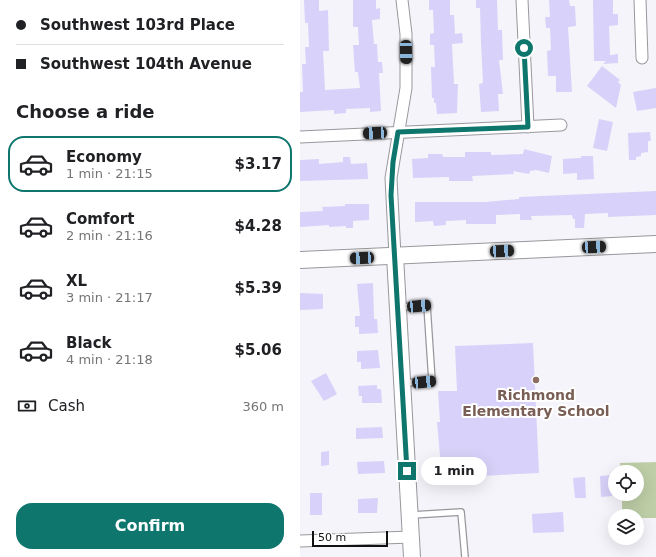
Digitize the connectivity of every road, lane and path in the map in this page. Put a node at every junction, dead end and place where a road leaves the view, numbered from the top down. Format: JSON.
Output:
{"nodes":[{"id":1,"x":402,"y":0,"type":"edge"},
{"id":2,"x":522,"y":0,"type":"edge"},
{"id":3,"x":640,"y":0,"type":"edge"},
{"id":4,"x":642,"y":58,"type":"dead end"},
{"id":5,"x":561,"y":125,"type":"dead end"},
{"id":6,"x":528,"y":127,"type":"junction"},
{"id":7,"x":398,"y":132,"type":"junction"},
{"id":8,"x":300,"y":137,"type":"edge"},
{"id":9,"x":656,"y":244,"type":"edge"},
{"id":10,"x":395,"y":256,"type":"junction"},
{"id":11,"x":300,"y":260,"type":"edge"},
{"id":12,"x":398,"y":308,"type":"junction"},
{"id":13,"x":402,"y":383,"type":"junction"},
{"id":14,"x":410,"y":515,"type":"junction"},
{"id":15,"x":411,"y":537,"type":"junction"},
{"id":16,"x":300,"y":541,"type":"edge"},
{"id":17,"x":412,"y":557,"type":"edge"},
{"id":18,"x":465,"y":557,"type":"edge"}],
"edges":[{"from":1,"to":7,"type":"street"},
{"from":2,"to":6,"type":"street"},
{"from":3,"to":4,"type":"street"},
{"from":5,"to":6,"type":"street"},
{"from":6,"to":7,"type":"street"},
{"from":7,"to":8,"type":"street"},
{"from":7,"to":10,"type":"street"},
{"from":9,"to":10,"type":"street"},
{"from":10,"to":11,"type":"street"},
{"from":10,"to":12,"type":"street"},
{"from":12,"to":13,"type":"street"},
{"from":12,"to":13,"type":"lane"},
{"from":13,"to":14,"type":"street"},
{"from":14,"to":15,"type":"street"},
{"from":14,"to":18,"type":"lane"},
{"from":15,"to":16,"type":"street"},
{"from":15,"to":17,"type":"street"}]}
